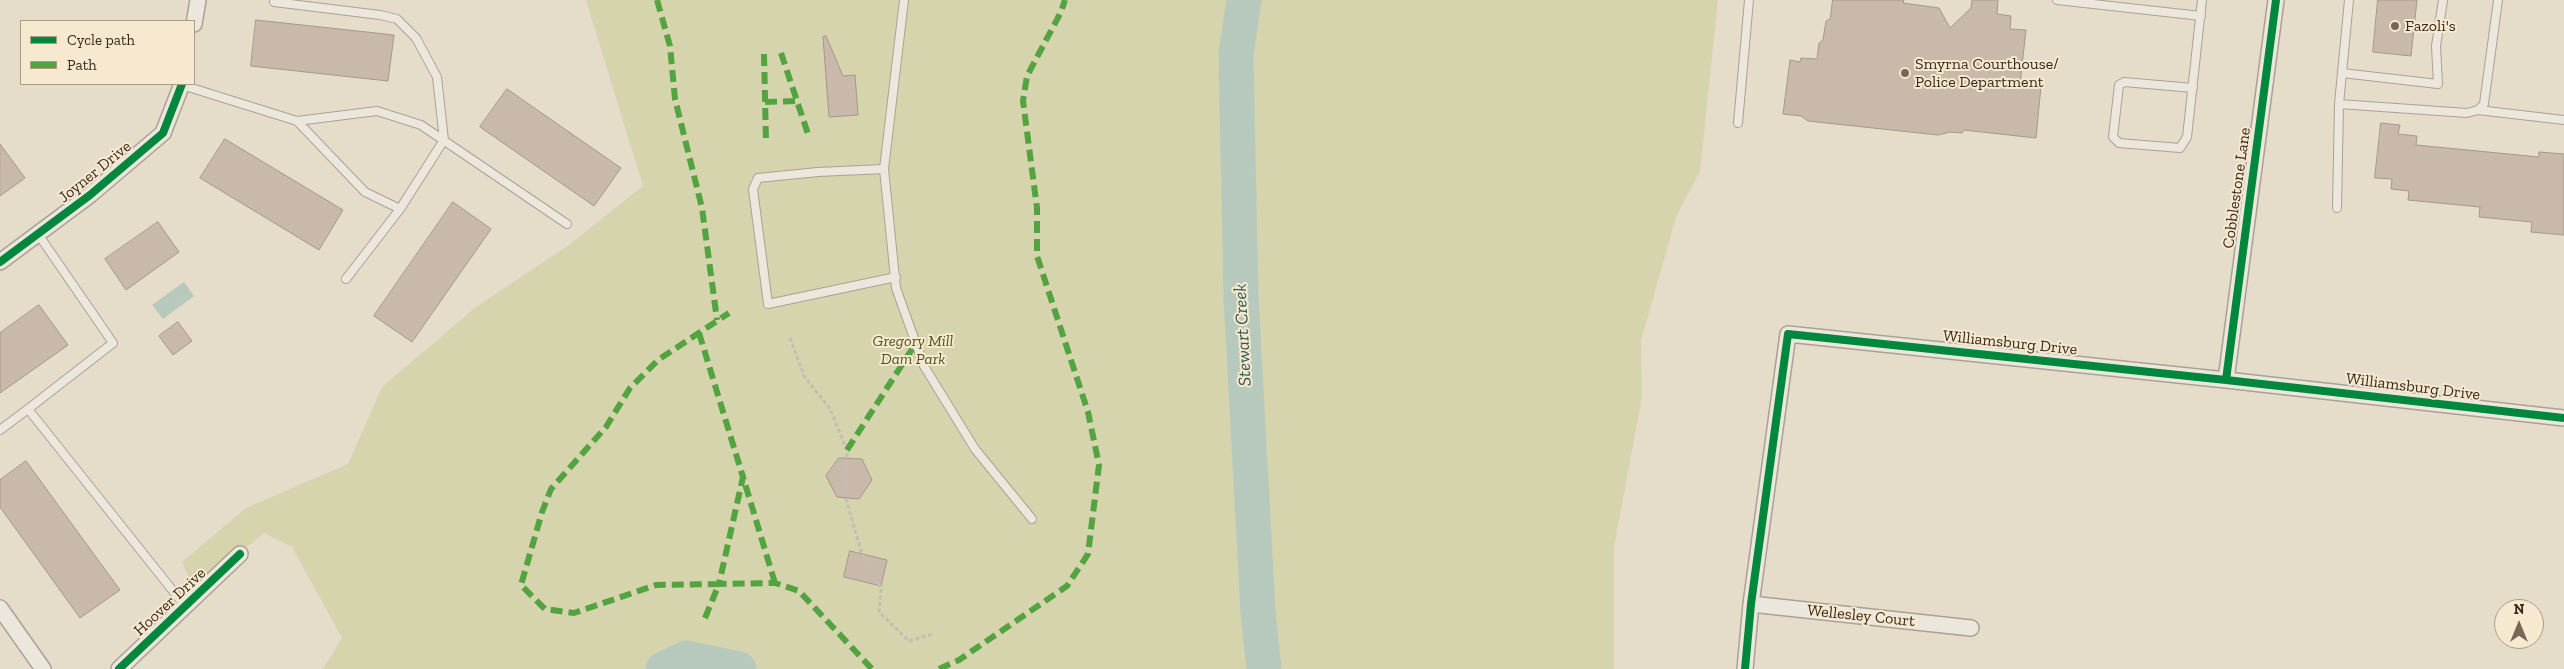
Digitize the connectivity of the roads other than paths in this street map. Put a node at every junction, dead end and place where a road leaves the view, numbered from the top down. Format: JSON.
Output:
{"nodes":[{"id":1,"x":198,"y":0,"type":"edge"},
{"id":2,"x":904,"y":0,"type":"edge"},
{"id":3,"x":1749,"y":0,"type":"edge"},
{"id":4,"x":2057,"y":0,"type":"edge"},
{"id":5,"x":2202,"y":0,"type":"edge"},
{"id":6,"x":2276,"y":0,"type":"edge"},
{"id":7,"x":2349,"y":0,"type":"edge"},
{"id":8,"x":2443,"y":0,"type":"edge"},
{"id":9,"x":2498,"y":0,"type":"edge"},
{"id":10,"x":274,"y":2,"type":"dead end"},
{"id":11,"x":2201,"y":16,"type":"junction"},
{"id":12,"x":195,"y":20,"type":"edge"},
{"id":13,"x":2342,"y":73,"type":"junction"},
{"id":14,"x":182,"y":85,"type":"edge"},
{"id":15,"x":185,"y":85,"type":"edge"},
{"id":16,"x":2192,"y":88,"type":"junction"},
{"id":17,"x":2339,"y":104,"type":"junction"},
{"id":18,"x":2478,"y":110,"type":"junction"},
{"id":19,"x":2564,"y":120,"type":"edge"},
{"id":20,"x":297,"y":121,"type":"junction"},
{"id":21,"x":1738,"y":123,"type":"dead end"},
{"id":22,"x":444,"y":140,"type":"junction"},
{"id":23,"x":884,"y":169,"type":"junction"},
{"id":24,"x":2337,"y":208,"type":"dead end"},
{"id":25,"x":400,"y":209,"type":"junction"},
{"id":26,"x":567,"y":224,"type":"dead end"},
{"id":27,"x":38,"y":234,"type":"junction"},
{"id":28,"x":0,"y":262,"type":"edge"},
{"id":29,"x":896,"y":277,"type":"junction"},
{"id":30,"x":346,"y":279,"type":"dead end"},
{"id":31,"x":2226,"y":380,"type":"junction"},
{"id":32,"x":28,"y":410,"type":"junction"},
{"id":33,"x":2564,"y":418,"type":"edge"},
{"id":34,"x":0,"y":430,"type":"edge"},
{"id":35,"x":1032,"y":519,"type":"dead end"},
{"id":36,"x":240,"y":554,"type":"dead end"},
{"id":37,"x":1751,"y":604,"type":"junction"},
{"id":38,"x":185,"y":606,"type":"junction"},
{"id":39,"x":0,"y":608,"type":"edge"},
{"id":40,"x":1971,"y":628,"type":"dead end"},
{"id":41,"x":44,"y":669,"type":"edge"},
{"id":42,"x":119,"y":669,"type":"edge"},
{"id":43,"x":1745,"y":669,"type":"edge"}],
"edges":[{"from":1,"to":12,"type":"street"},
{"from":2,"to":23,"type":"lane"},
{"from":3,"to":21,"type":"lane"},
{"from":4,"to":11,"type":"lane"},
{"from":5,"to":11,"type":"lane"},
{"from":6,"to":31,"type":"street","name":"Cobblestone Lane"},
{"from":7,"to":13,"type":"lane"},
{"from":8,"to":13,"type":"lane"},
{"from":9,"to":18,"type":"lane"},
{"from":10,"to":22,"type":"lane"},
{"from":11,"to":16,"type":"lane"},
{"from":13,"to":17,"type":"lane"},
{"from":14,"to":27,"type":"street","name":"Joyner Drive"},
{"from":15,"to":20,"type":"lane"},
{"from":16,"to":16,"type":"lane"},
{"from":17,"to":18,"type":"lane"},
{"from":17,"to":24,"type":"lane"},
{"from":18,"to":19,"type":"lane"},
{"from":20,"to":22,"type":"lane"},
{"from":20,"to":25,"type":"lane"},
{"from":22,"to":25,"type":"lane"},
{"from":22,"to":26,"type":"lane"},
{"from":23,"to":29,"type":"lane"},
{"from":23,"to":29,"type":"lane"},
{"from":25,"to":30,"type":"lane"},
{"from":27,"to":28,"type":"street","name":"Joyner Drive"},
{"from":27,"to":32,"type":"lane"},
{"from":29,"to":35,"type":"lane"},
{"from":31,"to":33,"type":"street","name":"Williamsburg Drive"},
{"from":31,"to":37,"type":"street","name":"Williamsburg Drive"},
{"from":32,"to":34,"type":"lane"},
{"from":32,"to":38,"type":"lane"},
{"from":36,"to":38,"type":"street","name":"Hoover Drive"},
{"from":37,"to":40,"type":"street","name":"Wellesley Court"},
{"from":37,"to":43,"type":"street","name":"Williamsburg Drive"},
{"from":38,"to":42,"type":"street","name":"Hoover Drive"},
{"from":39,"to":41,"type":"street"}]}
